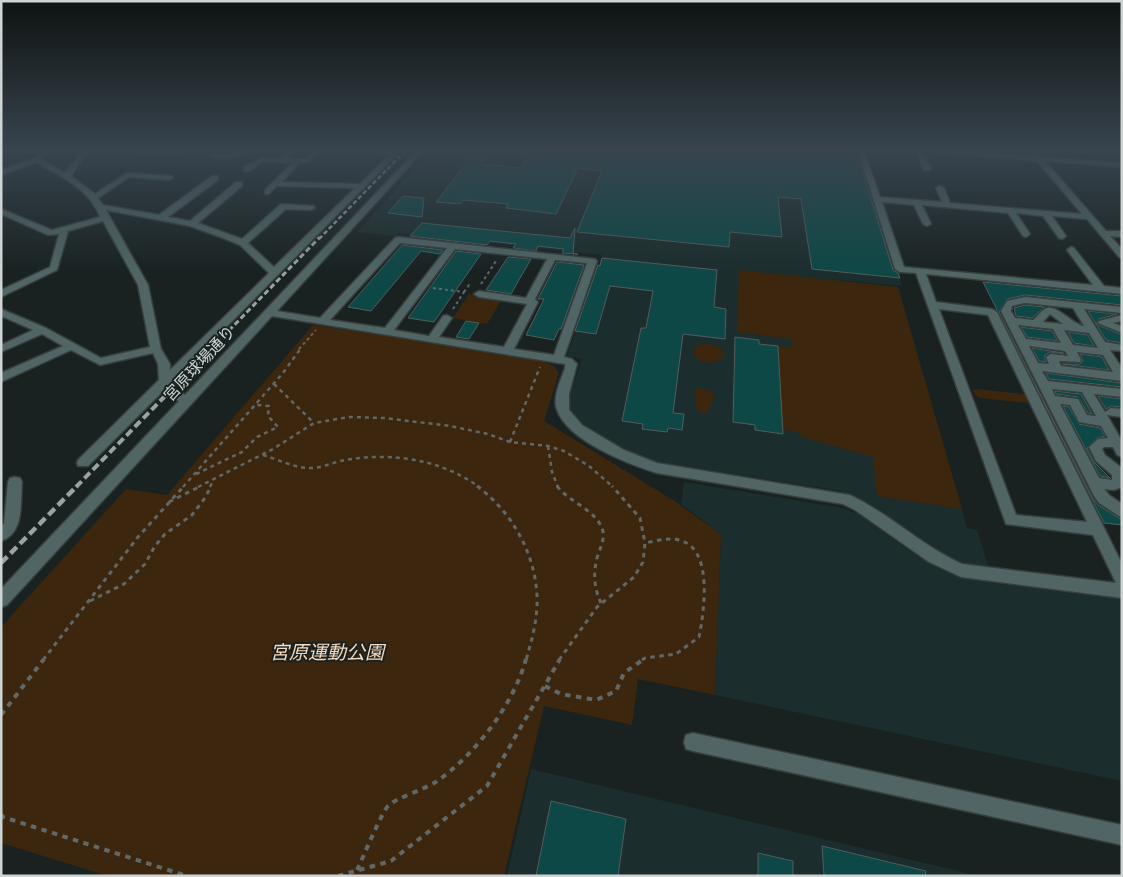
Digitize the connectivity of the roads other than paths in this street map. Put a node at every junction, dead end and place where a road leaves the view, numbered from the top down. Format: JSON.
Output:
{"nodes":[{"id":1,"x":88,"y":191,"type":"edge"},
{"id":2,"x":104,"y":191,"type":"edge"},
{"id":3,"x":198,"y":191,"type":"edge"},
{"id":4,"x":231,"y":191,"type":"edge"},
{"id":5,"x":357,"y":191,"type":"edge"},
{"id":6,"x":383,"y":191,"type":"edge"},
{"id":7,"x":874,"y":191,"type":"edge"},
{"id":8,"x":941,"y":191,"type":"edge"},
{"id":9,"x":1067,"y":191,"type":"edge"},
{"id":10,"x":94,"y":198,"type":"junction"},
{"id":11,"x":876,"y":199,"type":"junction"},
{"id":12,"x":917,"y":202,"type":"junction"},
{"id":13,"x":947,"y":205,"type":"junction"},
{"id":14,"x":102,"y":207,"type":"junction"},
{"id":15,"x":311,"y":208,"type":"dead end"},
{"id":16,"x":1010,"y":210,"type":"junction"},
{"id":17,"x":1,"y":211,"type":"edge"},
{"id":18,"x":1045,"y":213,"type":"junction"},
{"id":19,"x":1089,"y":217,"type":"junction"},
{"id":20,"x":104,"y":218,"type":"junction"},
{"id":21,"x":161,"y":218,"type":"junction"},
{"id":22,"x":192,"y":224,"type":"junction"},
{"id":23,"x":927,"y":224,"type":"dead end"},
{"id":24,"x":64,"y":229,"type":"junction"},
{"id":25,"x":1102,"y":232,"type":"junction"},
{"id":26,"x":1026,"y":234,"type":"dead end"},
{"id":27,"x":1122,"y":234,"type":"edge"},
{"id":28,"x":1062,"y":236,"type":"dead end"},
{"id":29,"x":243,"y":244,"type":"junction"},
{"id":30,"x":453,"y":246,"type":"junction"},
{"id":31,"x":1071,"y":250,"type":"dead end"},
{"id":32,"x":1122,"y":256,"type":"edge"},
{"id":33,"x":552,"y":257,"type":"junction"},
{"id":34,"x":920,"y":271,"type":"junction"},
{"id":35,"x":275,"y":273,"type":"junction"},
{"id":36,"x":1031,"y":282,"type":"junction"},
{"id":37,"x":1101,"y":289,"type":"junction"},
{"id":38,"x":1122,"y":291,"type":"edge"},
{"id":39,"x":477,"y":293,"type":"road end"},
{"id":40,"x":1,"y":294,"type":"edge"},
{"id":41,"x":529,"y":301,"type":"junction"},
{"id":42,"x":1043,"y":302,"type":"junction"},
{"id":43,"x":933,"y":305,"type":"junction"},
{"id":44,"x":1078,"y":310,"type":"junction"},
{"id":45,"x":1122,"y":310,"type":"edge"},
{"id":46,"x":269,"y":313,"type":"junction"},
{"id":47,"x":4,"y":314,"type":"edge"},
{"id":48,"x":447,"y":318,"type":"road end"},
{"id":49,"x":323,"y":321,"type":"junction"},
{"id":50,"x":1012,"y":321,"type":"junction"},
{"id":51,"x":1035,"y":324,"type":"junction"},
{"id":52,"x":1057,"y":326,"type":"junction"},
{"id":53,"x":1075,"y":328,"type":"junction"},
{"id":54,"x":42,"y":330,"type":"junction"},
{"id":55,"x":1122,"y":330,"type":"edge"},
{"id":56,"x":388,"y":331,"type":"junction"},
{"id":57,"x":1092,"y":331,"type":"junction"},
{"id":58,"x":1122,"y":335,"type":"edge"},
{"id":59,"x":433,"y":338,"type":"junction"},
{"id":60,"x":1022,"y":342,"type":"junction"},
{"id":61,"x":71,"y":346,"type":"junction"},
{"id":62,"x":1070,"y":348,"type":"junction"},
{"id":63,"x":1103,"y":348,"type":"junction"},
{"id":64,"x":1122,"y":348,"type":"edge"},
{"id":65,"x":1,"y":349,"type":"edge"},
{"id":66,"x":156,"y":349,"type":"junction"},
{"id":67,"x":508,"y":351,"type":"junction"},
{"id":68,"x":558,"y":359,"type":"junction"},
{"id":69,"x":1034,"y":366,"type":"junction"},
{"id":70,"x":1059,"y":369,"type":"junction"},
{"id":71,"x":1122,"y":377,"type":"edge"},
{"id":72,"x":1,"y":378,"type":"edge"},
{"id":73,"x":165,"y":383,"type":"junction"},
{"id":74,"x":1043,"y":384,"type":"junction"},
{"id":75,"x":1086,"y":389,"type":"junction"},
{"id":76,"x":1117,"y":395,"type":"edge"},
{"id":77,"x":1051,"y":399,"type":"junction"},
{"id":78,"x":187,"y":401,"type":"junction"},
{"id":79,"x":1112,"y":416,"type":"edge"},
{"id":80,"x":1119,"y":447,"type":"edge"},
{"id":81,"x":83,"y":463,"type":"dead end"},
{"id":82,"x":15,"y":482,"type":"dead end"},
{"id":83,"x":1094,"y":483,"type":"junction"},
{"id":84,"x":1122,"y":512,"type":"edge"},
{"id":85,"x":1095,"y":529,"type":"junction"},
{"id":86,"x":1,"y":535,"type":"edge"},
{"id":87,"x":1122,"y":580,"type":"edge"},
{"id":88,"x":1122,"y":591,"type":"edge"},
{"id":89,"x":1,"y":600,"type":"edge"},
{"id":90,"x":693,"y":742,"type":"dead end"},
{"id":91,"x":1122,"y":835,"type":"edge"}],
"edges":[{"from":1,"to":10,"type":"street"},
{"from":2,"to":10,"type":"street"},
{"from":3,"to":21,"type":"street"},
{"from":4,"to":22,"type":"street"},
{"from":5,"to":35,"type":"street"},
{"from":6,"to":46,"type":"street","name":"宮原球場通り"},
{"from":7,"to":11,"type":"street"},
{"from":8,"to":13,"type":"street"},
{"from":9,"to":19,"type":"street"},
{"from":10,"to":14,"type":"street"},
{"from":11,"to":12,"type":"street"},
{"from":11,"to":34,"type":"street"},
{"from":12,"to":13,"type":"street"},
{"from":12,"to":23,"type":"street"},
{"from":13,"to":16,"type":"street"},
{"from":14,"to":20,"type":"street"},
{"from":14,"to":21,"type":"street"},
{"from":15,"to":29,"type":"street"},
{"from":16,"to":18,"type":"street"},
{"from":16,"to":26,"type":"street"},
{"from":17,"to":24,"type":"street"},
{"from":18,"to":19,"type":"street"},
{"from":18,"to":28,"type":"street"},
{"from":19,"to":25,"type":"street"},
{"from":20,"to":24,"type":"street"},
{"from":20,"to":66,"type":"street"},
{"from":21,"to":22,"type":"street"},
{"from":22,"to":29,"type":"street"},
{"from":24,"to":40,"type":"street"},
{"from":25,"to":27,"type":"street"},
{"from":25,"to":32,"type":"street"},
{"from":29,"to":35,"type":"street"},
{"from":30,"to":33,"type":"street"},
{"from":30,"to":49,"type":"street"},
{"from":30,"to":56,"type":"street"},
{"from":31,"to":37,"type":"street"},
{"from":33,"to":41,"type":"street"},
{"from":33,"to":68,"type":"street"},
{"from":34,"to":36,"type":"street"},
{"from":34,"to":43,"type":"street"},
{"from":35,"to":73,"type":"street"},
{"from":36,"to":37,"type":"street"},
{"from":36,"to":42,"type":"street"},
{"from":37,"to":38,"type":"street"},
{"from":39,"to":41,"type":"street"},
{"from":41,"to":67,"type":"street"},
{"from":42,"to":44,"type":"street"},
{"from":42,"to":50,"type":"street"},
{"from":43,"to":85,"type":"street"},
{"from":43,"to":85,"type":"street"},
{"from":44,"to":45,"type":"street"},
{"from":44,"to":55,"type":"street"},
{"from":44,"to":57,"type":"street"},
{"from":46,"to":49,"type":"street"},
{"from":46,"to":78,"type":"street","name":"宮原球場通り"},
{"from":47,"to":54,"type":"street"},
{"from":48,"to":59,"type":"street"},
{"from":49,"to":56,"type":"street"},
{"from":50,"to":51,"type":"street"},
{"from":50,"to":60,"type":"street"},
{"from":51,"to":52,"type":"street"},
{"from":51,"to":53,"type":"street"},
{"from":52,"to":53,"type":"street"},
{"from":52,"to":62,"type":"street"},
{"from":53,"to":57,"type":"street"},
{"from":54,"to":61,"type":"street"},
{"from":54,"to":65,"type":"street"},
{"from":56,"to":59,"type":"street"},
{"from":57,"to":58,"type":"street"},
{"from":57,"to":63,"type":"street"},
{"from":59,"to":67,"type":"street"},
{"from":60,"to":62,"type":"street"},
{"from":60,"to":69,"type":"street"},
{"from":61,"to":66,"type":"street"},
{"from":61,"to":72,"type":"street"},
{"from":62,"to":63,"type":"street"},
{"from":62,"to":70,"type":"street"},
{"from":63,"to":64,"type":"street"},
{"from":63,"to":71,"type":"street"},
{"from":66,"to":73,"type":"street"},
{"from":67,"to":68,"type":"street"},
{"from":68,"to":88,"type":"street"},
{"from":69,"to":70,"type":"street"},
{"from":69,"to":74,"type":"street"},
{"from":70,"to":71,"type":"street"},
{"from":70,"to":76,"type":"street"},
{"from":73,"to":78,"type":"street"},
{"from":73,"to":81,"type":"street"},
{"from":74,"to":75,"type":"street"},
{"from":74,"to":77,"type":"street"},
{"from":75,"to":76,"type":"street"},
{"from":75,"to":79,"type":"street"},
{"from":77,"to":79,"type":"street"},
{"from":77,"to":83,"type":"street"},
{"from":78,"to":89,"type":"street","name":"宮原球場通り"},
{"from":79,"to":80,"type":"street"},
{"from":80,"to":83,"type":"street"},
{"from":82,"to":86,"type":"street"},
{"from":83,"to":84,"type":"street"},
{"from":85,"to":87,"type":"street"},
{"from":90,"to":91,"type":"street"}]}
